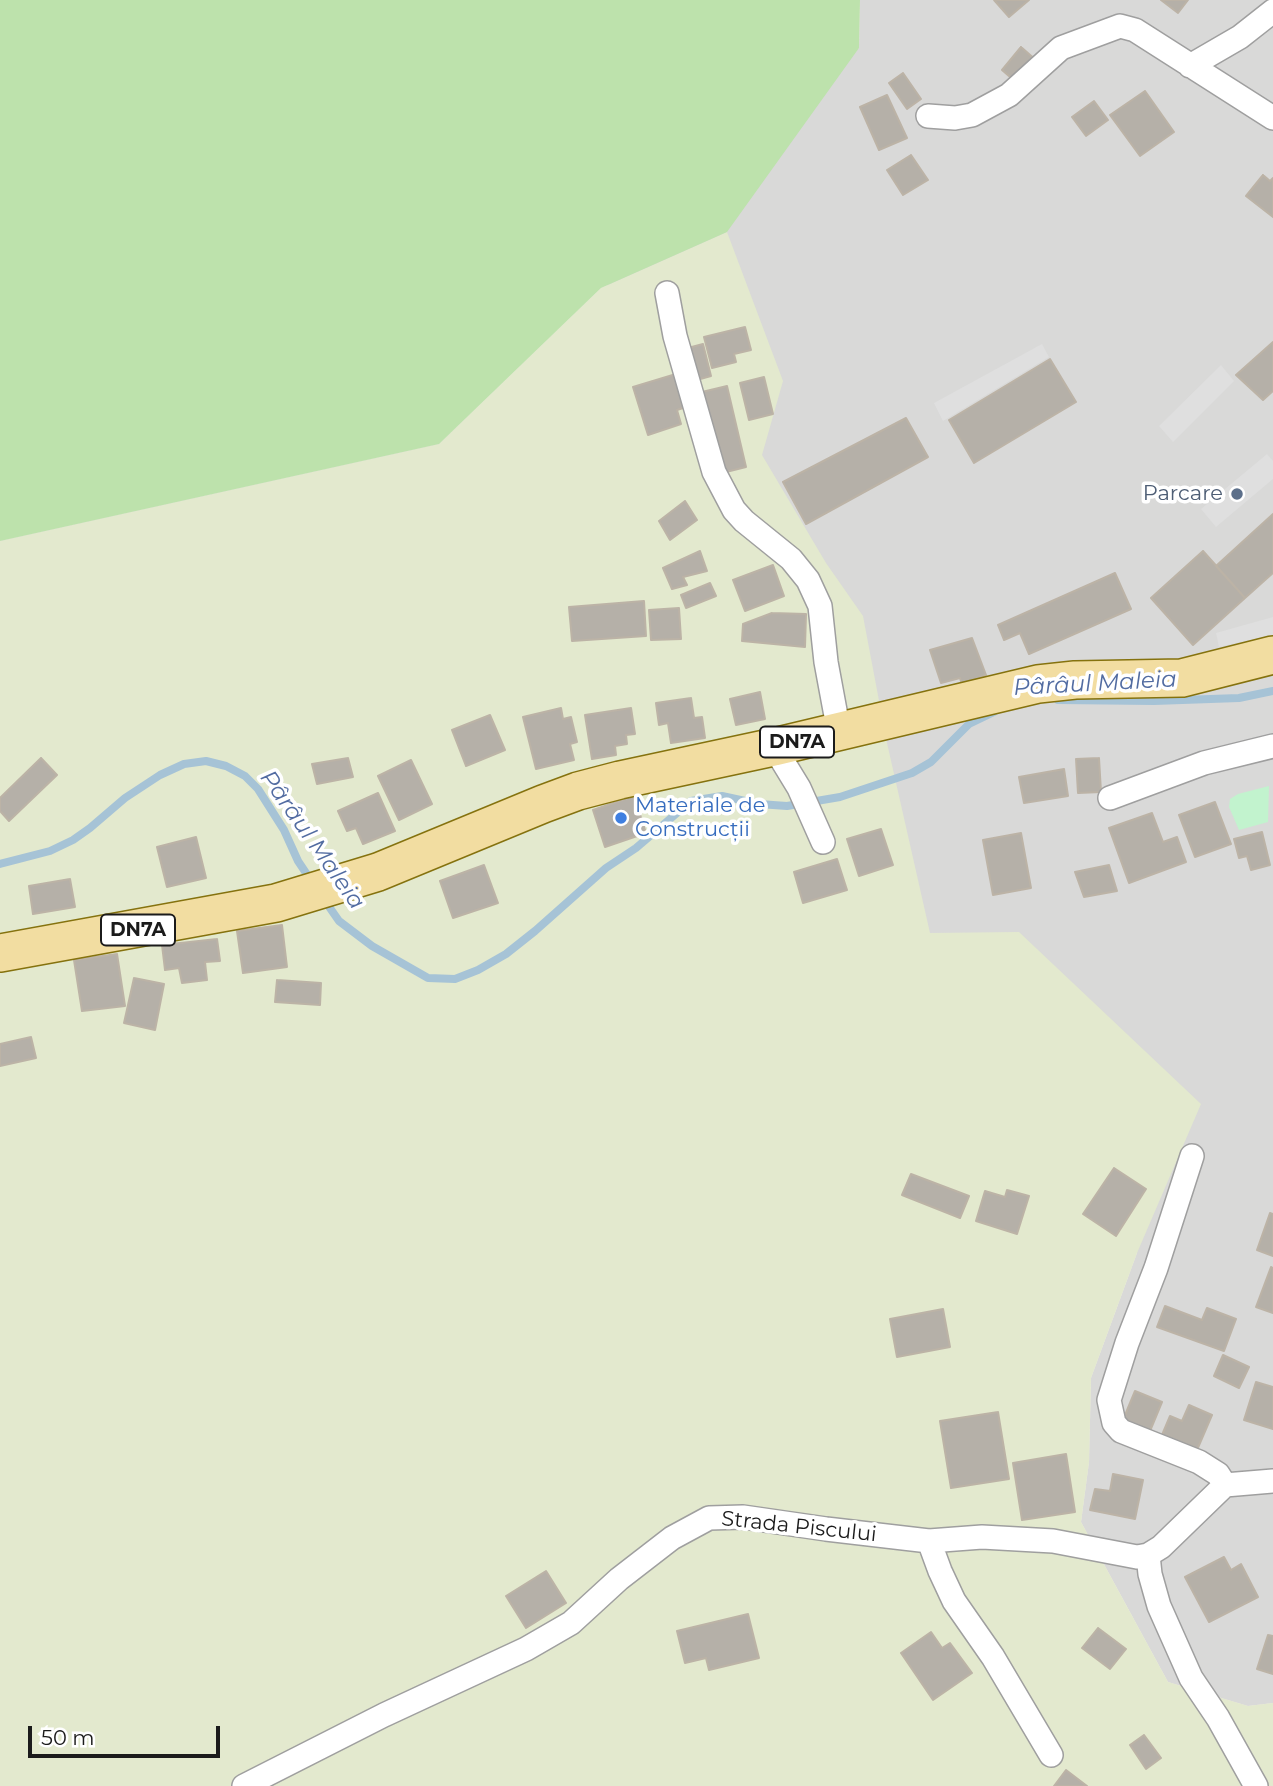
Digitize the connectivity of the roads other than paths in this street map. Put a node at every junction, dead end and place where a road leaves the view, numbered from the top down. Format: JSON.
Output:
{"nodes":[{"id":1,"x":1273,"y":11,"type":"edge"},
{"id":2,"x":1190,"y":66,"type":"junction"},
{"id":3,"x":928,"y":116,"type":"dead end"},
{"id":4,"x":1273,"y":118,"type":"edge"},
{"id":5,"x":667,"y":293,"type":"dead end"},
{"id":6,"x":1273,"y":655,"type":"edge"},
{"id":7,"x":839,"y":732,"type":"junction"},
{"id":8,"x":1273,"y":746,"type":"edge"},
{"id":9,"x":774,"y":747,"type":"junction"},
{"id":10,"x":1110,"y":798,"type":"dead end"},
{"id":11,"x":823,"y":842,"type":"dead end"},
{"id":12,"x":0,"y":953,"type":"edge"},
{"id":13,"x":1192,"y":1156,"type":"dead end"},
{"id":14,"x":1273,"y":1481,"type":"edge"},
{"id":15,"x":1225,"y":1485,"type":"junction"},
{"id":16,"x":929,"y":1541,"type":"junction"},
{"id":17,"x":1148,"y":1555,"type":"junction"},
{"id":18,"x":1051,"y":1755,"type":"dead end"},
{"id":19,"x":244,"y":1786,"type":"edge"},
{"id":20,"x":1256,"y":1786,"type":"edge"}],
"edges":[{"from":1,"to":2,"type":"street"},
{"from":2,"to":3,"type":"street"},
{"from":2,"to":4,"type":"street"},
{"from":5,"to":7,"type":"street"},
{"from":6,"to":7,"type":"main road","number":"DN7A"},
{"from":7,"to":9,"type":"main road","number":"DN7A"},
{"from":8,"to":10,"type":"street"},
{"from":9,"to":11,"type":"street"},
{"from":9,"to":12,"type":"main road","number":"DN7A"},
{"from":13,"to":15,"type":"street"},
{"from":14,"to":15,"type":"street"},
{"from":15,"to":17,"type":"street"},
{"from":16,"to":17,"type":"street","name":"Strada Piscului"},
{"from":16,"to":18,"type":"street"},
{"from":16,"to":19,"type":"street","name":"Strada Piscului"},
{"from":17,"to":20,"type":"street"}]}
